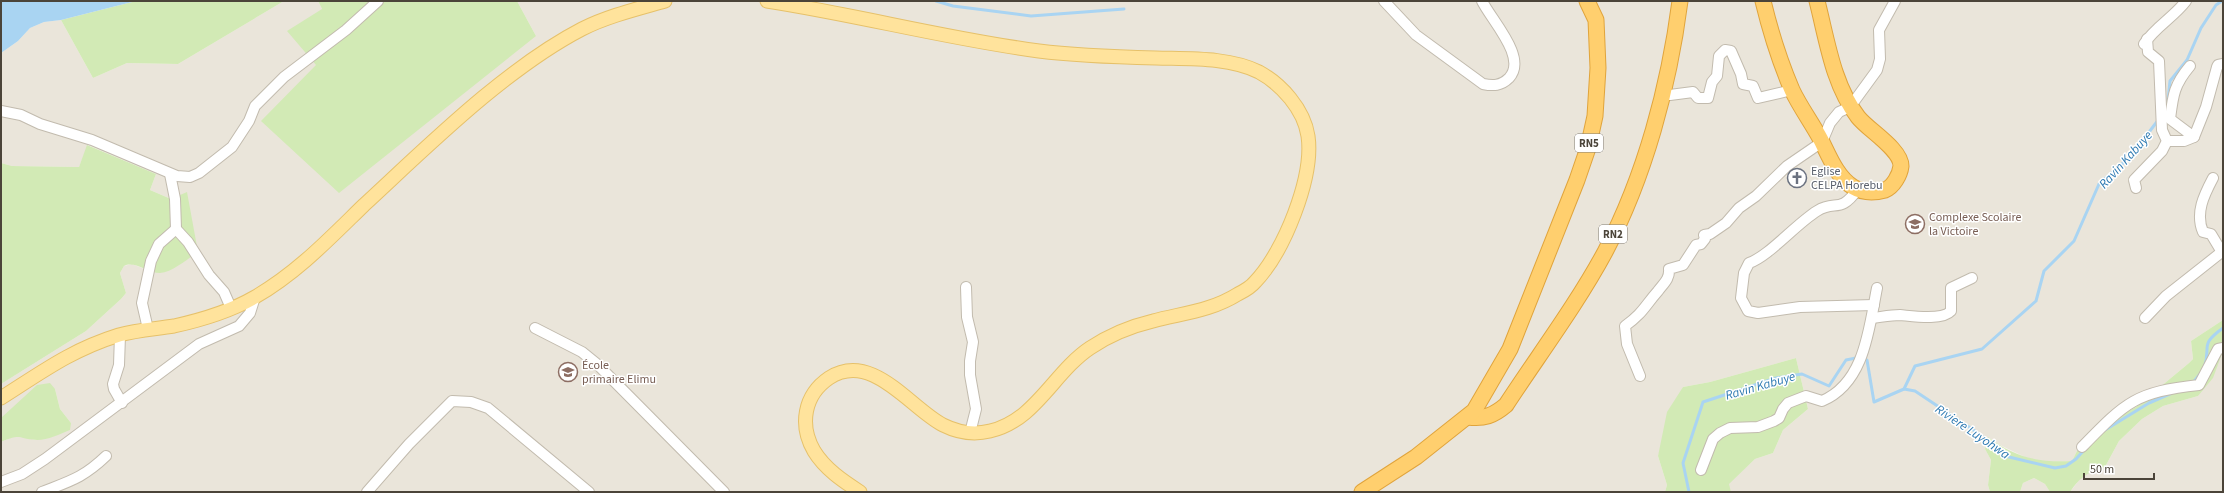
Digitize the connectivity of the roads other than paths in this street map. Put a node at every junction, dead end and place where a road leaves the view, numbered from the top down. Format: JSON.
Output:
{"nodes":[{"id":1,"x":378,"y":1,"type":"edge"},
{"id":2,"x":664,"y":1,"type":"edge"},
{"id":3,"x":767,"y":1,"type":"edge"},
{"id":4,"x":1384,"y":1,"type":"edge"},
{"id":5,"x":1482,"y":1,"type":"edge"},
{"id":6,"x":1587,"y":1,"type":"edge"},
{"id":7,"x":1680,"y":1,"type":"edge"},
{"id":8,"x":1763,"y":1,"type":"edge"},
{"id":9,"x":1817,"y":1,"type":"edge"},
{"id":10,"x":1895,"y":1,"type":"edge"},
{"id":11,"x":2186,"y":1,"type":"edge"},
{"id":12,"x":2147,"y":39,"type":"junction"},
{"id":13,"x":2141,"y":49,"type":"dead end"},
{"id":14,"x":2223,"y":64,"type":"edge"},
{"id":15,"x":2190,"y":66,"type":"dead end"},
{"id":16,"x":1792,"y":90,"type":"junction"},
{"id":17,"x":1662,"y":92,"type":"junction"},
{"id":18,"x":1850,"y":107,"type":"junction"},
{"id":19,"x":1,"y":112,"type":"edge"},
{"id":20,"x":2194,"y":137,"type":"junction"},
{"id":21,"x":2167,"y":141,"type":"junction"},
{"id":22,"x":1822,"y":142,"type":"junction"},
{"id":23,"x":170,"y":174,"type":"junction"},
{"id":24,"x":2213,"y":178,"type":"dead end"},
{"id":25,"x":2136,"y":188,"type":"dead end"},
{"id":26,"x":1858,"y":189,"type":"junction"},
{"id":27,"x":176,"y":229,"type":"junction"},
{"id":28,"x":2223,"y":251,"type":"edge"},
{"id":29,"x":1972,"y":278,"type":"dead end"},
{"id":30,"x":966,"y":286,"type":"dead end"},
{"id":31,"x":1877,"y":288,"type":"dead end"},
{"id":32,"x":255,"y":297,"type":"junction"},
{"id":33,"x":1874,"y":305,"type":"junction"},
{"id":34,"x":231,"y":308,"type":"junction"},
{"id":35,"x":1872,"y":318,"type":"junction"},
{"id":36,"x":2146,"y":318,"type":"dead end"},
{"id":37,"x":534,"y":328,"type":"dead end"},
{"id":38,"x":148,"y":329,"type":"junction"},
{"id":39,"x":120,"y":335,"type":"junction"},
{"id":40,"x":2223,"y":348,"type":"edge"},
{"id":41,"x":1640,"y":376,"type":"dead end"},
{"id":42,"x":1,"y":398,"type":"edge"},
{"id":43,"x":122,"y":403,"type":"junction"},
{"id":44,"x":1468,"y":417,"type":"junction"},
{"id":45,"x":970,"y":433,"type":"junction"},
{"id":46,"x":2082,"y":447,"type":"dead end"},
{"id":47,"x":106,"y":456,"type":"dead end"},
{"id":48,"x":1701,"y":470,"type":"dead end"},
{"id":49,"x":1,"y":482,"type":"edge"},
{"id":50,"x":42,"y":492,"type":"edge"},
{"id":51,"x":368,"y":492,"type":"edge"},
{"id":52,"x":589,"y":492,"type":"edge"},
{"id":53,"x":724,"y":492,"type":"edge"},
{"id":54,"x":860,"y":492,"type":"edge"},
{"id":55,"x":1362,"y":492,"type":"edge"}],
"edges":[{"from":1,"to":23,"type":"street"},
{"from":2,"to":32,"type":"main road"},
{"from":3,"to":45,"type":"main road"},
{"from":4,"to":5,"type":"street"},
{"from":6,"to":44,"type":"highway","number":"RN5"},
{"from":7,"to":17,"type":"highway","number":"RN2"},
{"from":8,"to":16,"type":"highway"},
{"from":9,"to":18,"type":"highway"},
{"from":10,"to":18,"type":"street"},
{"from":11,"to":12,"type":"street"},
{"from":12,"to":13,"type":"street"},
{"from":12,"to":21,"type":"street"},
{"from":14,"to":20,"type":"street"},
{"from":15,"to":20,"type":"street"},
{"from":16,"to":17,"type":"street"},
{"from":16,"to":22,"type":"highway"},
{"from":17,"to":44,"type":"highway","number":"RN2"},
{"from":18,"to":22,"type":"street"},
{"from":18,"to":26,"type":"highway"},
{"from":19,"to":23,"type":"street"},
{"from":20,"to":21,"type":"street"},
{"from":21,"to":25,"type":"street"},
{"from":22,"to":26,"type":"highway"},
{"from":22,"to":41,"type":"street"},
{"from":23,"to":27,"type":"street"},
{"from":24,"to":28,"type":"street"},
{"from":26,"to":33,"type":"street"},
{"from":27,"to":34,"type":"street"},
{"from":27,"to":38,"type":"street"},
{"from":28,"to":36,"type":"street"},
{"from":29,"to":35,"type":"street"},
{"from":30,"to":45,"type":"street"},
{"from":31,"to":33,"type":"street"},
{"from":32,"to":34,"type":"main road"},
{"from":32,"to":43,"type":"street"},
{"from":33,"to":35,"type":"street"},
{"from":34,"to":38,"type":"main road"},
{"from":35,"to":48,"type":"street"},
{"from":37,"to":53,"type":"street"},
{"from":38,"to":39,"type":"main road"},
{"from":39,"to":42,"type":"main road"},
{"from":39,"to":43,"type":"street"},
{"from":40,"to":46,"type":"street"},
{"from":43,"to":49,"type":"street"},
{"from":44,"to":55,"type":"highway"},
{"from":45,"to":54,"type":"main road"},
{"from":47,"to":50,"type":"street"},
{"from":51,"to":52,"type":"street"}]}
